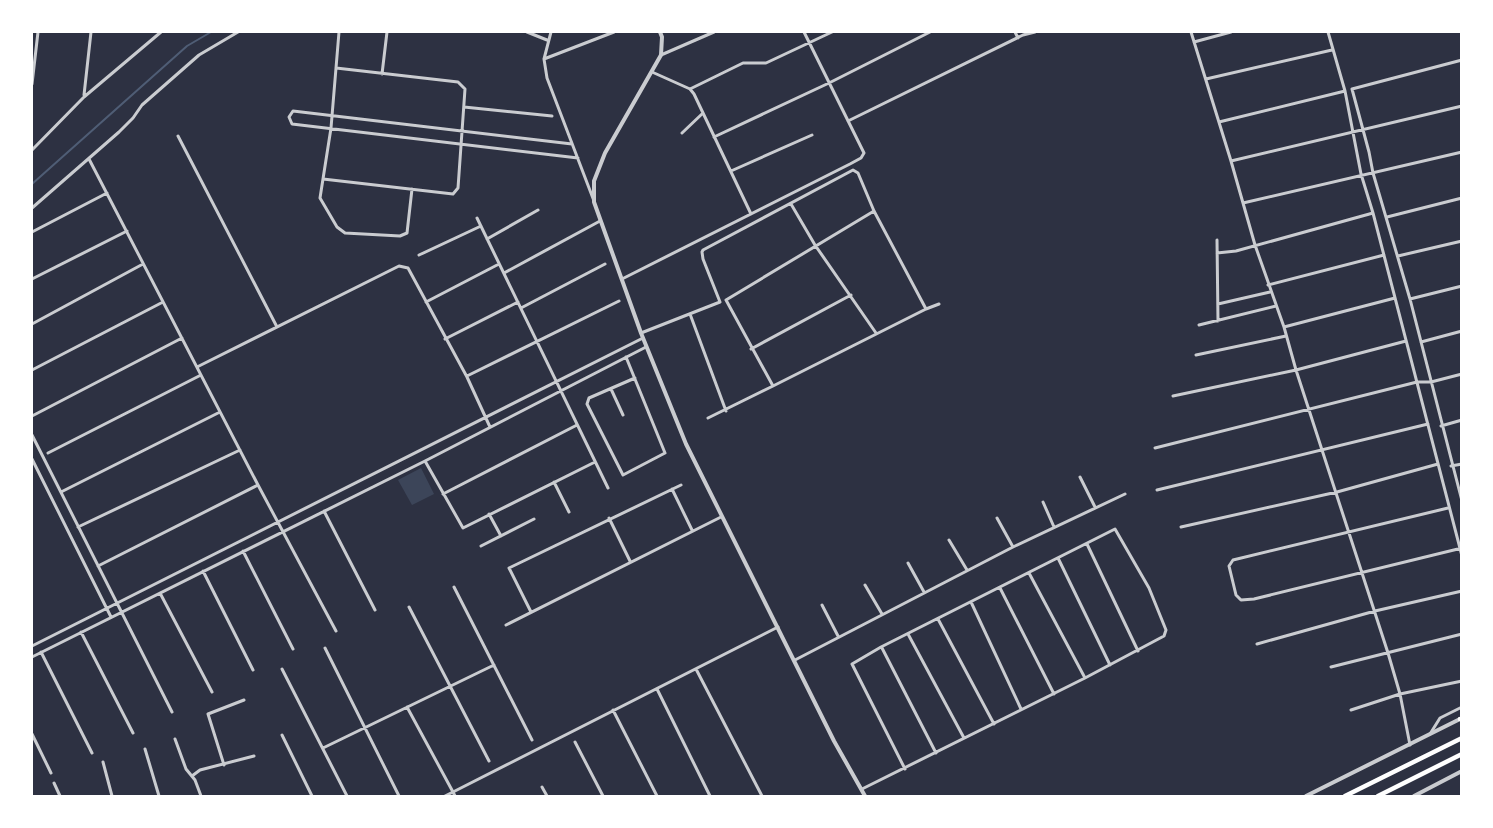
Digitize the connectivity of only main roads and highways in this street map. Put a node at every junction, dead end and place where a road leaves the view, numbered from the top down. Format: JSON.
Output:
{"nodes":[{"id":1,"x":1461,"y":738,"type":"edge"},
{"id":2,"x":1461,"y":754,"type":"edge"},
{"id":3,"x":1345,"y":796,"type":"edge"},
{"id":4,"x":1378,"y":796,"type":"edge"}],
"edges":[{"from":1,"to":3,"type":"highway"},
{"from":2,"to":4,"type":"highway"}]}
